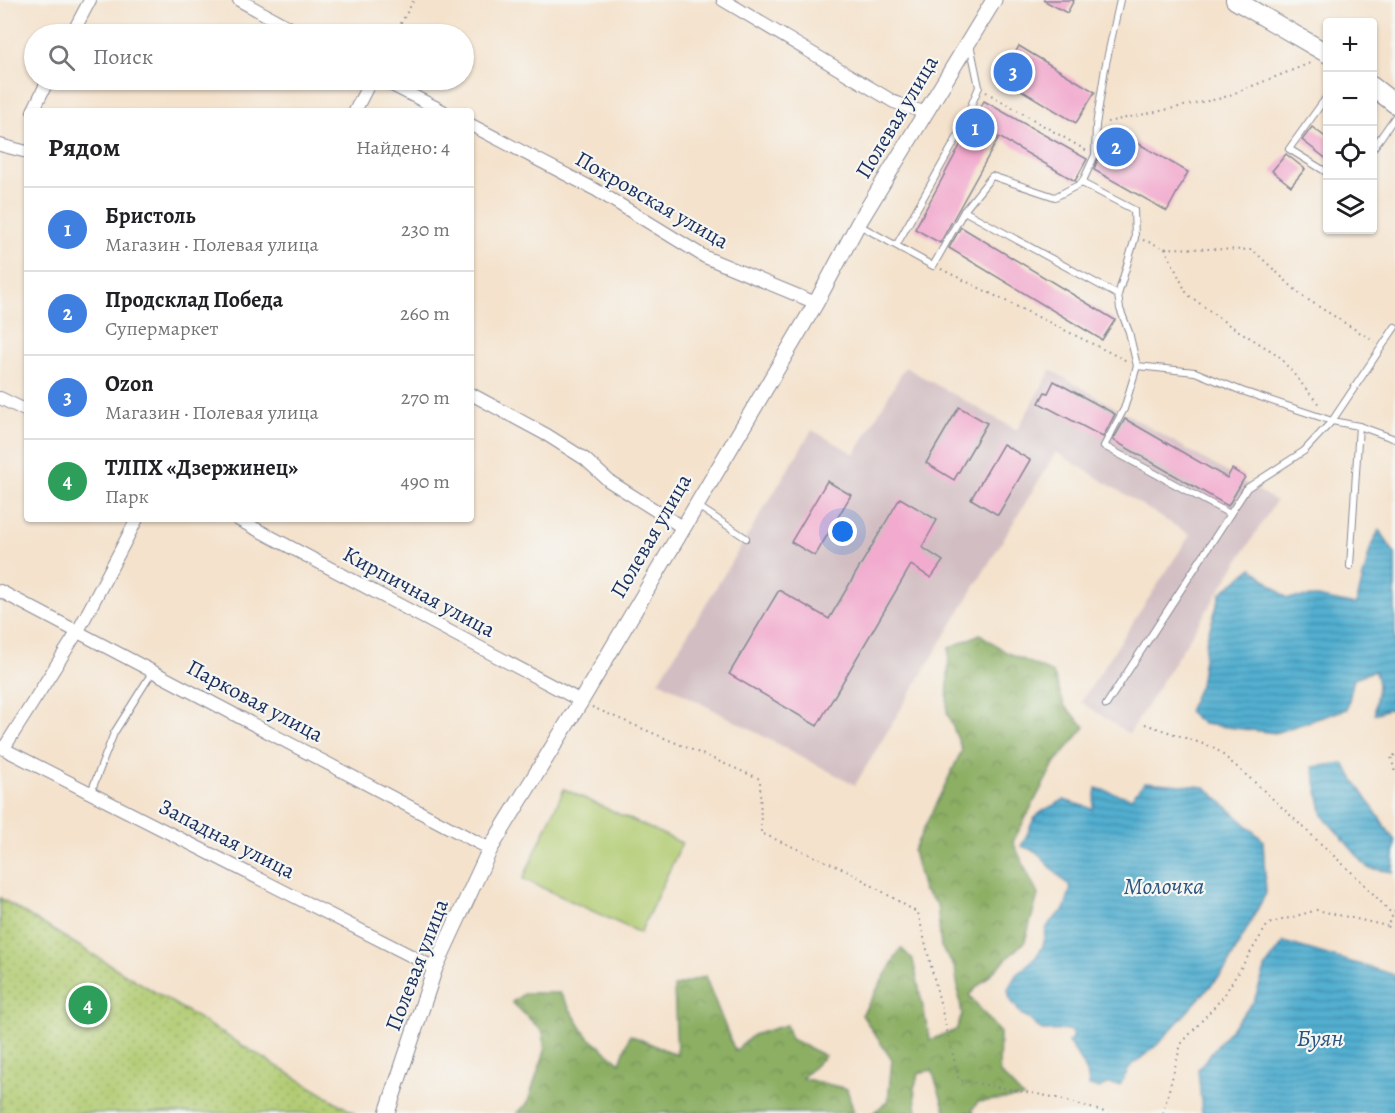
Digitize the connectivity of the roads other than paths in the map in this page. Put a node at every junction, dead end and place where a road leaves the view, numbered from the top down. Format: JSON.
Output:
{"nodes":[{"id":1,"x":90,"y":0,"type":"edge"},
{"id":2,"x":239,"y":0,"type":"edge"},
{"id":3,"x":723,"y":0,"type":"edge"},
{"id":4,"x":994,"y":0,"type":"edge"},
{"id":5,"x":1120,"y":0,"type":"edge"},
{"id":6,"x":1235,"y":0,"type":"edge"},
{"id":7,"x":77,"y":24,"type":"edge"},
{"id":8,"x":283,"y":24,"type":"edge"},
{"id":9,"x":969,"y":40,"type":"junction"},
{"id":10,"x":1322,"y":57,"type":"edge"},
{"id":11,"x":43,"y":90,"type":"edge"},
{"id":12,"x":366,"y":90,"type":"edge"},
{"id":13,"x":402,"y":90,"type":"edge"},
{"id":14,"x":1377,"y":90,"type":"edge"},
{"id":15,"x":1323,"y":102,"type":"edge"},
{"id":16,"x":1395,"y":104,"type":"edge"},
{"id":17,"x":34,"y":108,"type":"edge"},
{"id":18,"x":357,"y":108,"type":"edge"},
{"id":19,"x":437,"y":108,"type":"edge"},
{"id":20,"x":926,"y":113,"type":"junction"},
{"id":21,"x":1395,"y":117,"type":"edge"},
{"id":22,"x":474,"y":127,"type":"edge"},
{"id":23,"x":1377,"y":143,"type":"edge"},
{"id":24,"x":0,"y":145,"type":"edge"},
{"id":25,"x":24,"y":152,"type":"edge"},
{"id":26,"x":1323,"y":170,"type":"edge"},
{"id":27,"x":1082,"y":183,"type":"junction"},
{"id":28,"x":964,"y":212,"type":"junction"},
{"id":29,"x":858,"y":224,"type":"junction"},
{"id":30,"x":897,"y":244,"type":"junction"},
{"id":31,"x":1118,"y":295,"type":"junction"},
{"id":32,"x":816,"y":303,"type":"junction"},
{"id":33,"x":1395,"y":327,"type":"edge"},
{"id":34,"x":1137,"y":366,"type":"junction"},
{"id":35,"x":474,"y":396,"type":"edge"},
{"id":36,"x":0,"y":398,"type":"edge"},
{"id":37,"x":24,"y":410,"type":"edge"},
{"id":38,"x":1332,"y":421,"type":"junction"},
{"id":39,"x":1359,"y":426,"type":"junction"},
{"id":40,"x":1395,"y":439,"type":"edge"},
{"id":41,"x":695,"y":505,"type":"junction"},
{"id":42,"x":1230,"y":514,"type":"junction"},
{"id":43,"x":135,"y":522,"type":"edge"},
{"id":44,"x":243,"y":522,"type":"edge"},
{"id":45,"x":682,"y":527,"type":"junction"},
{"id":46,"x":746,"y":538,"type":"dead end"},
{"id":47,"x":1350,"y":566,"type":"dead end"},
{"id":48,"x":0,"y":591,"type":"edge"},
{"id":49,"x":78,"y":631,"type":"junction"},
{"id":50,"x":153,"y":671,"type":"junction"},
{"id":51,"x":581,"y":701,"type":"junction"},
{"id":52,"x":1106,"y":705,"type":"dead end"},
{"id":53,"x":2,"y":748,"type":"edge"},
{"id":54,"x":90,"y":793,"type":"junction"},
{"id":55,"x":490,"y":849,"type":"junction"},
{"id":56,"x":435,"y":968,"type":"junction"},
{"id":57,"x":387,"y":1113,"type":"edge"}],
"edges":[{"from":1,"to":7,"type":"street"},
{"from":2,"to":8,"type":"street"},
{"from":3,"to":20,"type":"street"},
{"from":4,"to":9,"type":"street","name":"Полевая улица"},
{"from":5,"to":27,"type":"lane"},
{"from":6,"to":10,"type":"main road"},
{"from":9,"to":20,"type":"street","name":"Полевая улица"},
{"from":9,"to":30,"type":"lane"},
{"from":11,"to":17,"type":"street"},
{"from":12,"to":18,"type":"street"},
{"from":13,"to":19,"type":"street"},
{"from":14,"to":16,"type":"main road"},
{"from":15,"to":26,"type":"lane"},
{"from":20,"to":29,"type":"street","name":"Полевая улица"},
{"from":21,"to":23,"type":"lane"},
{"from":22,"to":32,"type":"street","name":"Покровская улица"},
{"from":24,"to":25,"type":"street"},
{"from":27,"to":28,"type":"lane"},
{"from":27,"to":31,"type":"lane"},
{"from":28,"to":30,"type":"lane"},
{"from":28,"to":31,"type":"lane"},
{"from":29,"to":30,"type":"lane"},
{"from":29,"to":32,"type":"street","name":"Полевая улица"},
{"from":31,"to":34,"type":"lane"},
{"from":32,"to":41,"type":"street","name":"Полевая улица"},
{"from":33,"to":38,"type":"lane"},
{"from":34,"to":38,"type":"lane"},
{"from":34,"to":42,"type":"lane"},
{"from":35,"to":45,"type":"street"},
{"from":36,"to":37,"type":"street"},
{"from":38,"to":39,"type":"lane"},
{"from":38,"to":42,"type":"lane"},
{"from":39,"to":40,"type":"lane"},
{"from":39,"to":47,"type":"lane"},
{"from":41,"to":45,"type":"street","name":"Полевая улица"},
{"from":41,"to":46,"type":"lane"},
{"from":42,"to":52,"type":"lane"},
{"from":43,"to":49,"type":"street"},
{"from":44,"to":51,"type":"street","name":"Кирпичная улица"},
{"from":45,"to":51,"type":"street","name":"Полевая улица"},
{"from":48,"to":49,"type":"street","name":"Парковая улица"},
{"from":49,"to":50,"type":"street","name":"Парковая улица"},
{"from":49,"to":53,"type":"street"},
{"from":50,"to":54,"type":"lane"},
{"from":50,"to":55,"type":"street","name":"Парковая улица"},
{"from":51,"to":55,"type":"street","name":"Полевая улица"},
{"from":53,"to":54,"type":"street","name":"Западная улица"},
{"from":54,"to":56,"type":"street","name":"Западная улица"},
{"from":55,"to":56,"type":"street","name":"Полевая улица"},
{"from":56,"to":57,"type":"street","name":"Полевая улица"}]}
